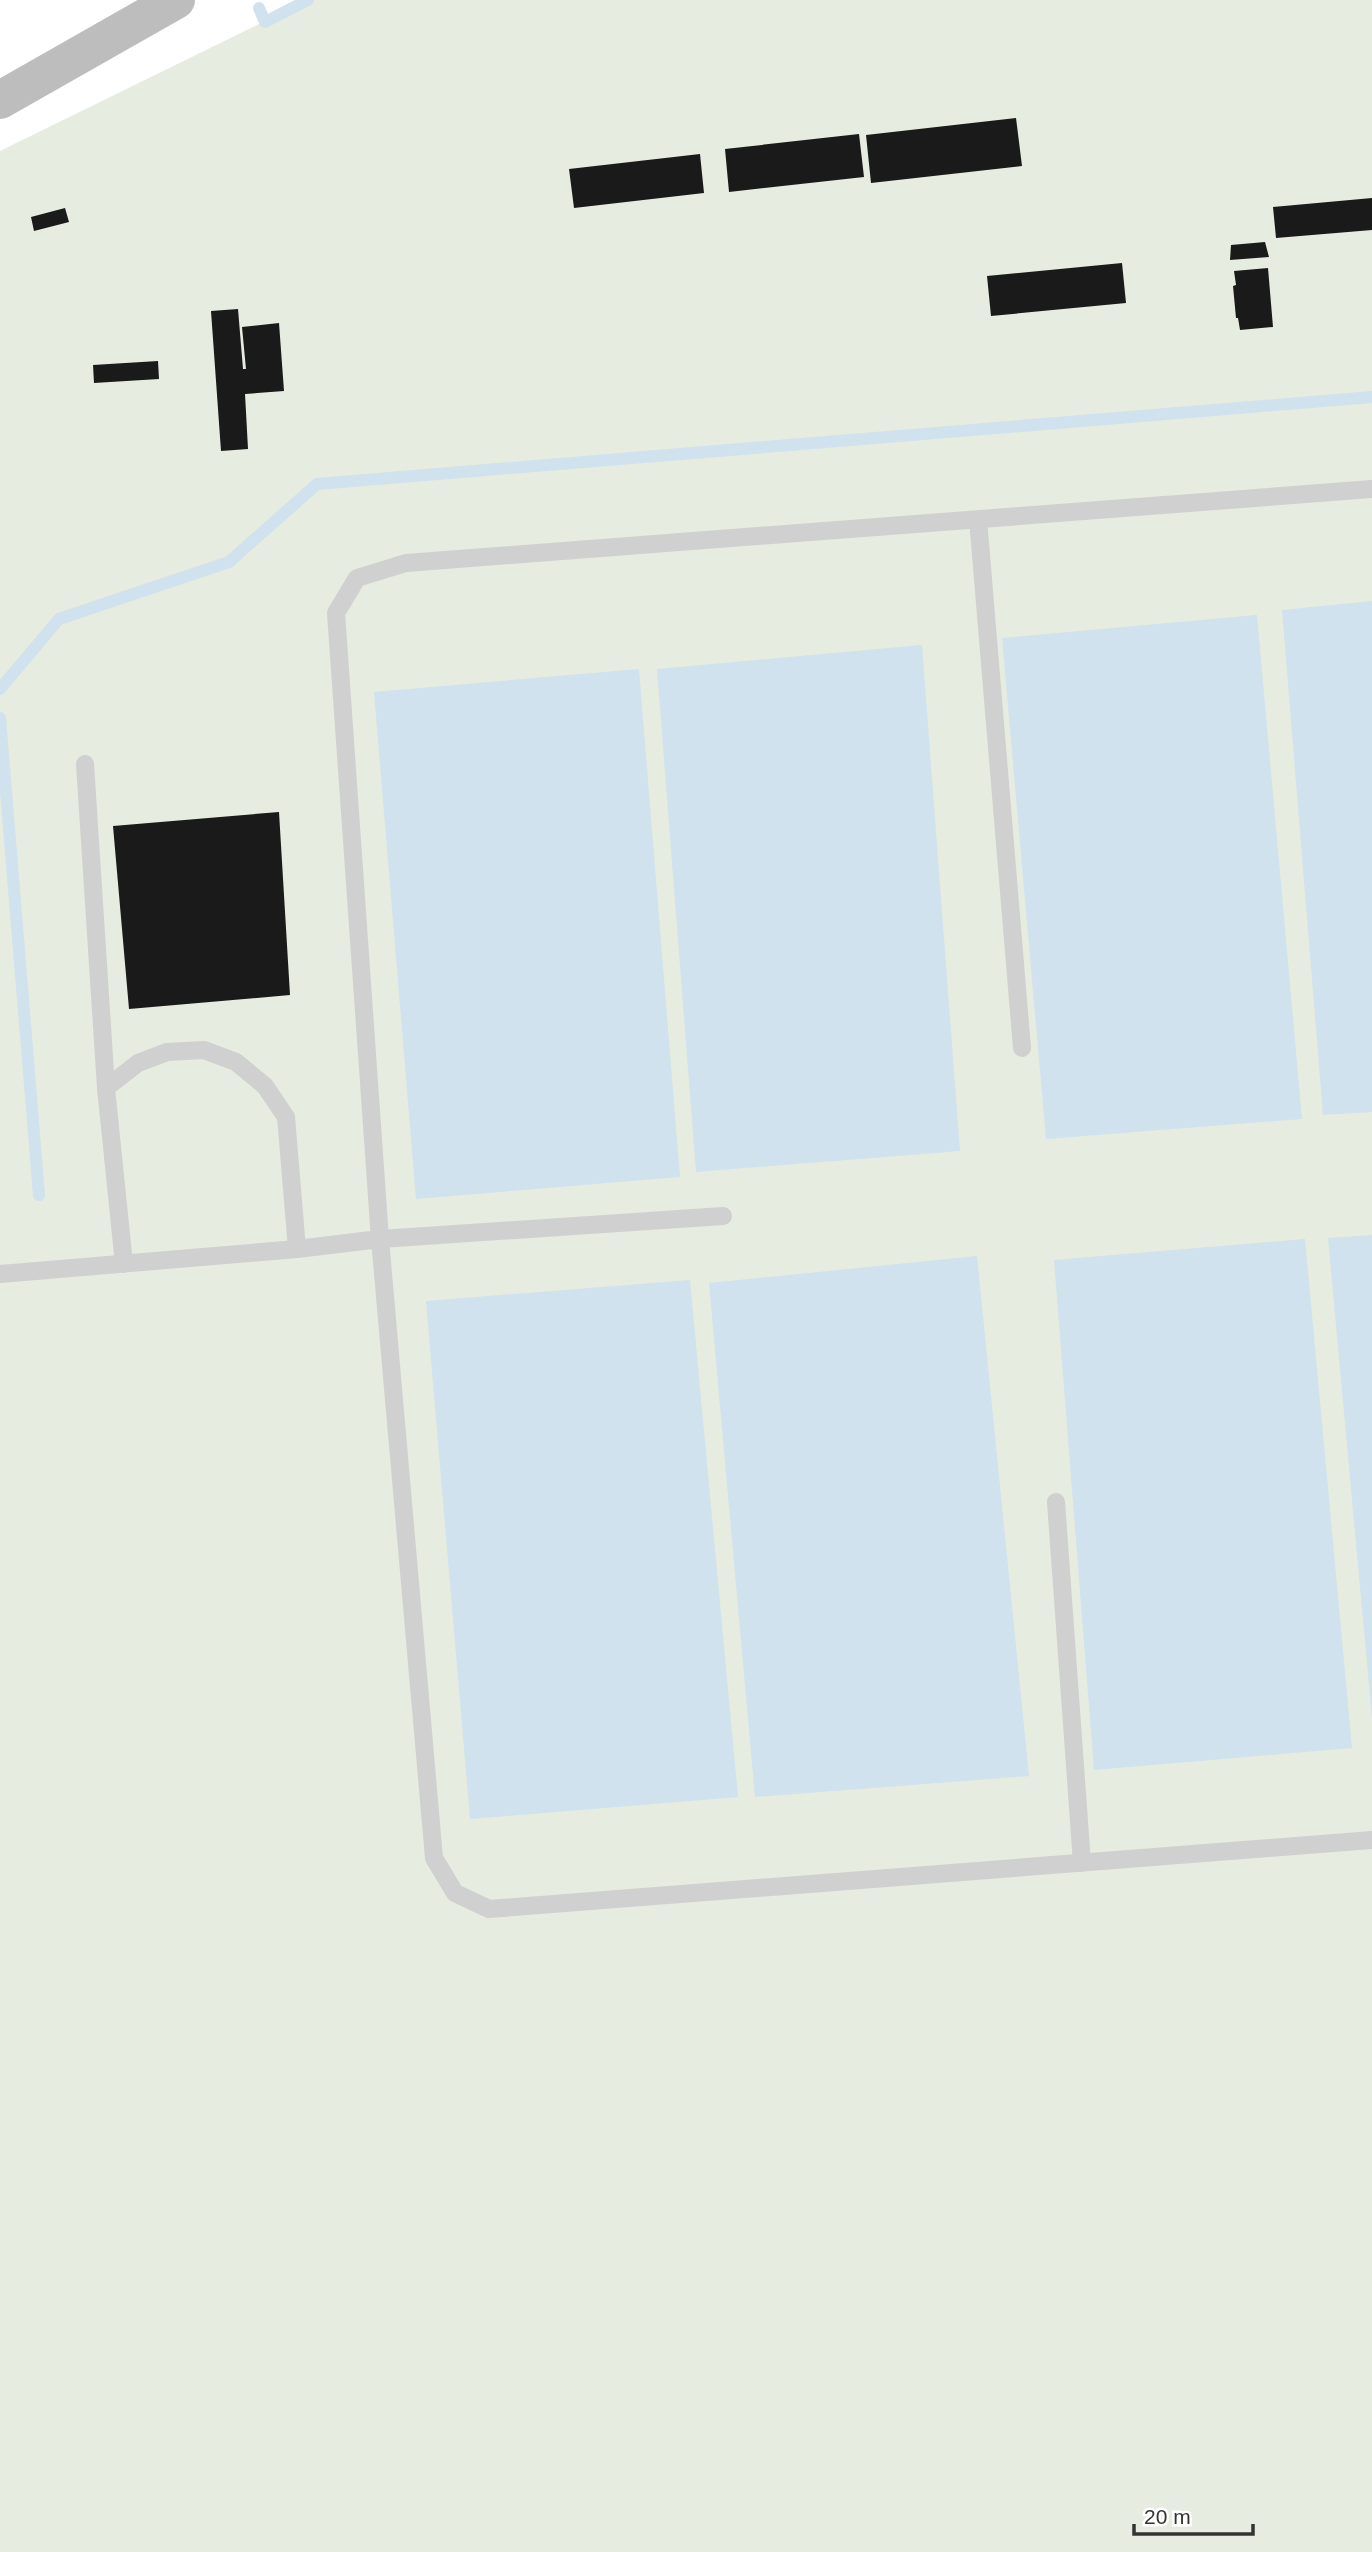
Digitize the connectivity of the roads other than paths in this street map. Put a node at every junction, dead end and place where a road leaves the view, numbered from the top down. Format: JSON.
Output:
{"nodes":[{"id":1,"x":176,"y":0,"type":"edge"},
{"id":2,"x":0,"y":100,"type":"edge"},
{"id":3,"x":1372,"y":489,"type":"edge"},
{"id":4,"x":978,"y":520,"type":"junction"},
{"id":5,"x":85,"y":764,"type":"dead end"},
{"id":6,"x":1022,"y":1048,"type":"dead end"},
{"id":7,"x":106,"y":1087,"type":"junction"},
{"id":8,"x":723,"y":1216,"type":"dead end"},
{"id":9,"x":380,"y":1239,"type":"junction"},
{"id":10,"x":297,"y":1249,"type":"junction"},
{"id":11,"x":124,"y":1264,"type":"junction"},
{"id":12,"x":0,"y":1274,"type":"edge"},
{"id":13,"x":1056,"y":1502,"type":"dead end"},
{"id":14,"x":1372,"y":1840,"type":"edge"},
{"id":15,"x":1082,"y":1863,"type":"junction"}],
"edges":[{"from":1,"to":2,"type":"main road"},
{"from":3,"to":4,"type":"lane"},
{"from":4,"to":6,"type":"lane"},
{"from":4,"to":9,"type":"lane"},
{"from":5,"to":7,"type":"lane"},
{"from":7,"to":10,"type":"lane"},
{"from":7,"to":11,"type":"lane"},
{"from":8,"to":9,"type":"lane"},
{"from":9,"to":10,"type":"lane"},
{"from":9,"to":15,"type":"lane"},
{"from":10,"to":11,"type":"lane"},
{"from":11,"to":12,"type":"lane"},
{"from":13,"to":15,"type":"lane"},
{"from":14,"to":15,"type":"lane"}]}
